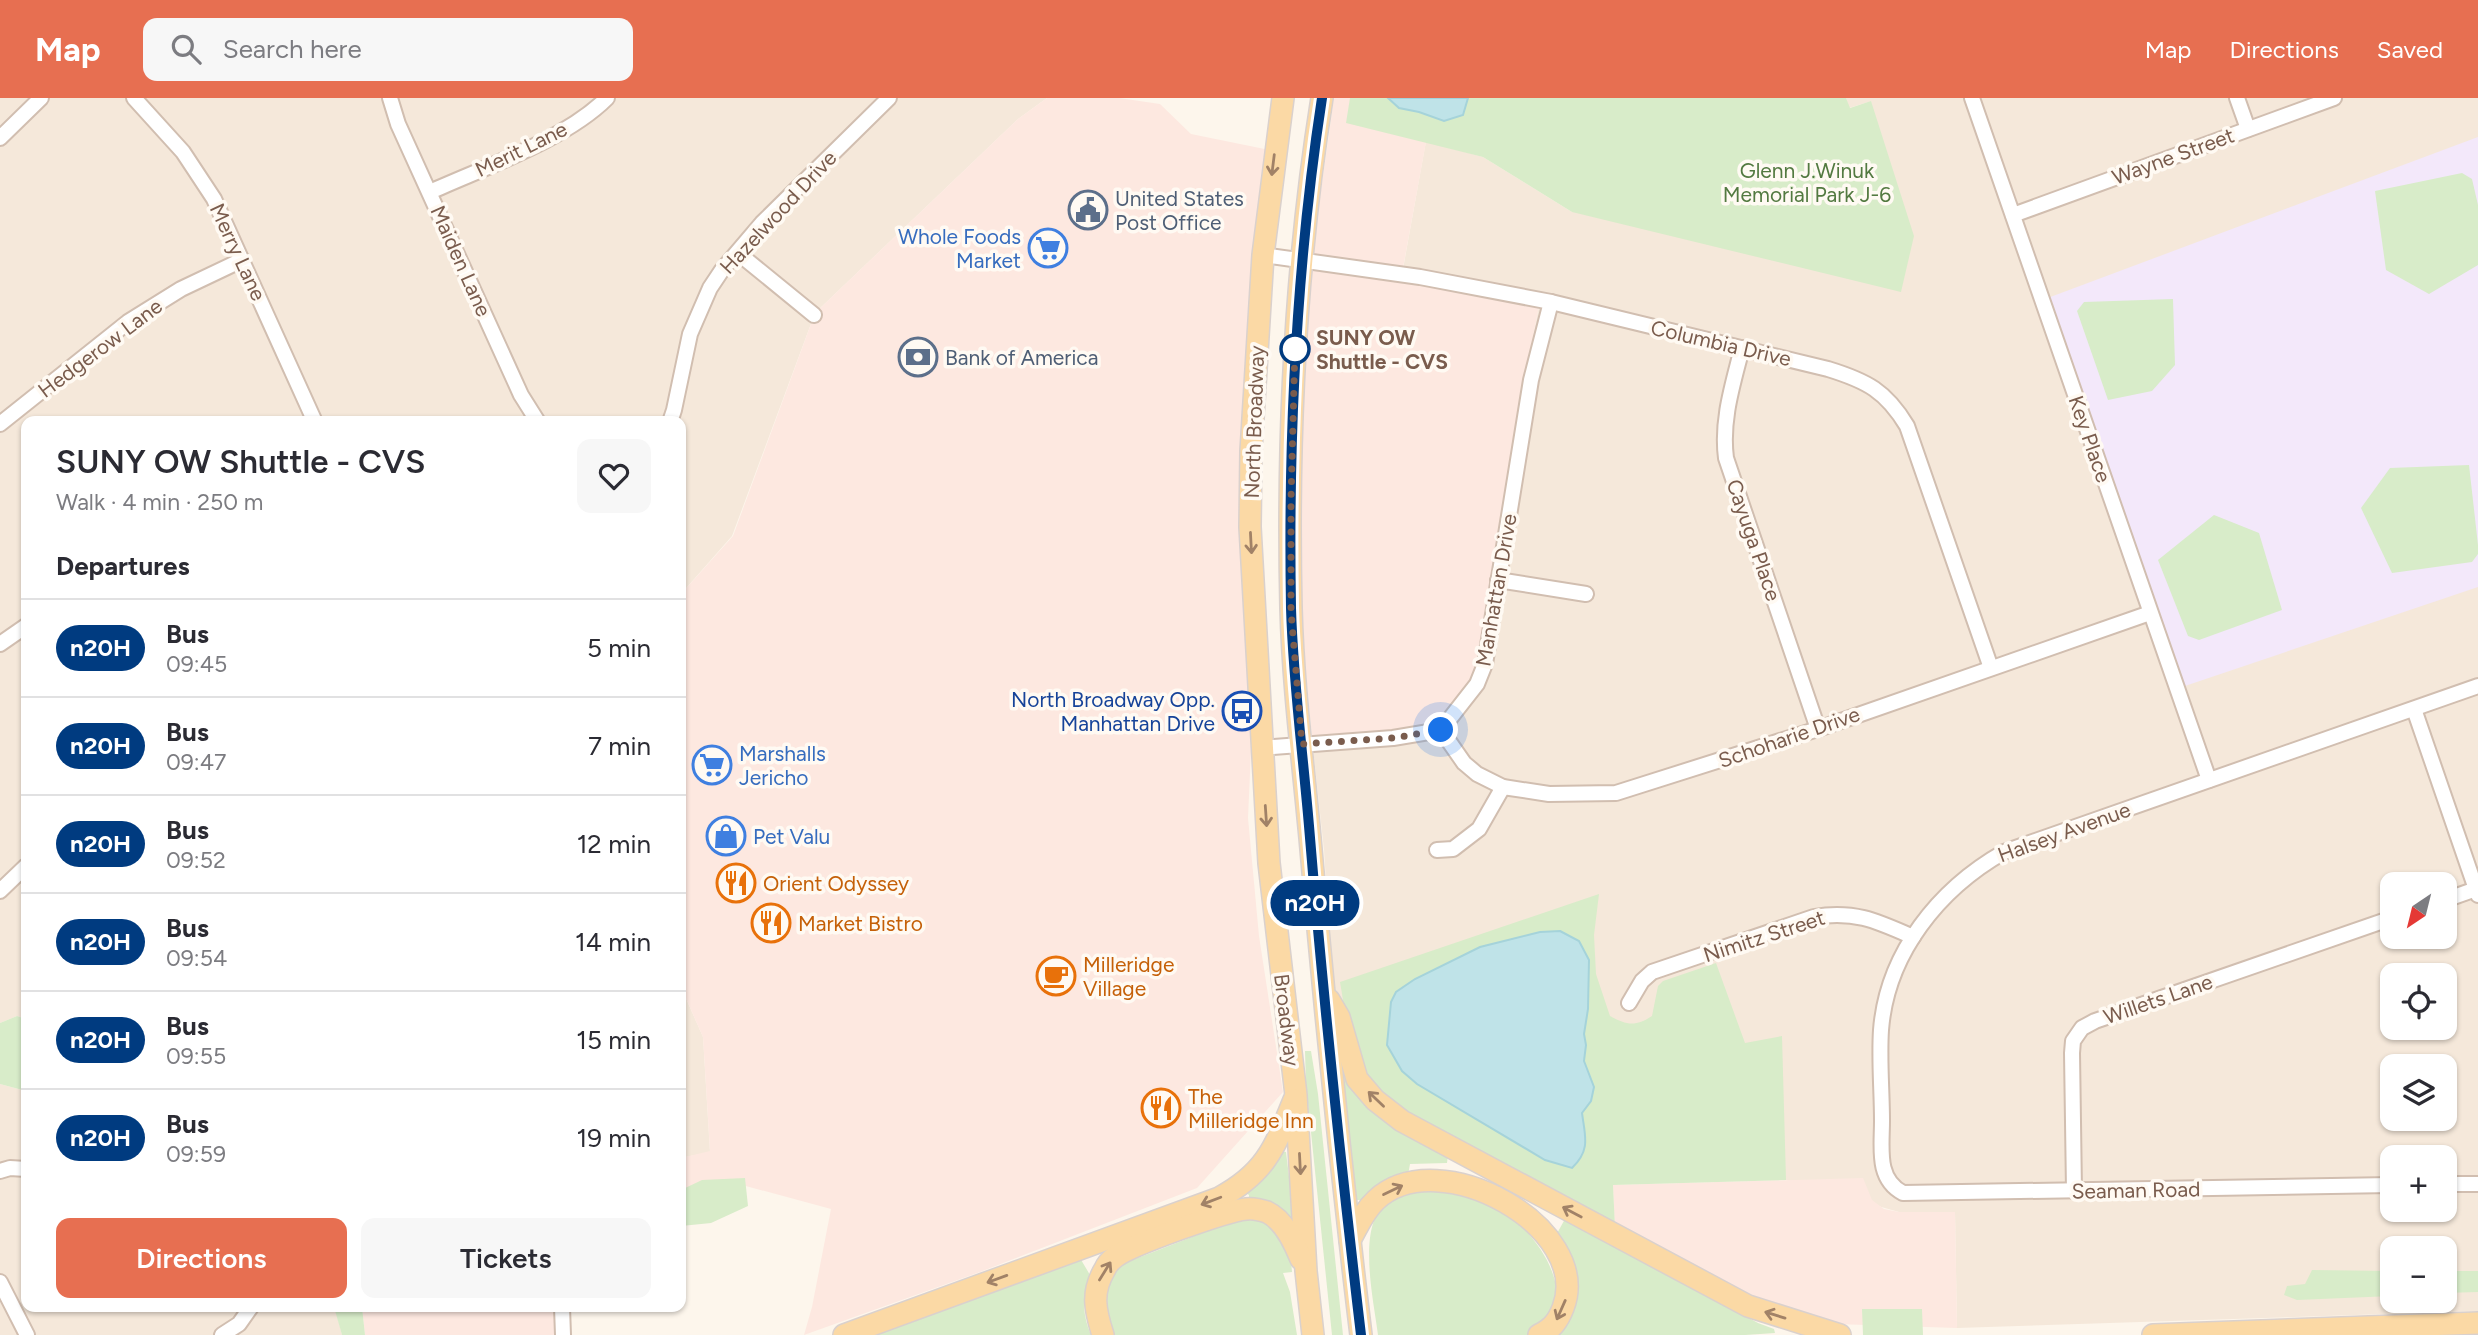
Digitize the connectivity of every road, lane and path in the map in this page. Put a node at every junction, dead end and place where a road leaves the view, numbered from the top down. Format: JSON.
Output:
{"nodes":[{"id":1,"x":41,"y":98,"type":"edge"},
{"id":2,"x":134,"y":98,"type":"edge"},
{"id":3,"x":390,"y":98,"type":"edge"},
{"id":4,"x":607,"y":98,"type":"edge"},
{"id":5,"x":889,"y":98,"type":"edge"},
{"id":6,"x":1283,"y":98,"type":"edge"},
{"id":7,"x":1312,"y":98,"type":"edge"},
{"id":8,"x":1322,"y":98,"type":"edge"},
{"id":9,"x":1972,"y":98,"type":"edge"},
{"id":10,"x":2237,"y":98,"type":"edge"},
{"id":11,"x":2334,"y":98,"type":"edge"},
{"id":12,"x":1318,"y":121,"type":"junction"},
{"id":13,"x":2248,"y":129,"type":"junction"},
{"id":14,"x":0,"y":138,"type":"edge"},
{"id":15,"x":430,"y":192,"type":"junction"},
{"id":16,"x":2013,"y":215,"type":"junction"},
{"id":17,"x":738,"y":253,"type":"junction"},
{"id":18,"x":1263,"y":255,"type":"junction"},
{"id":19,"x":1301,"y":259,"type":"junction"},
{"id":20,"x":242,"y":260,"type":"junction"},
{"id":21,"x":1551,"y":302,"type":"junction"},
{"id":22,"x":814,"y":315,"type":"dead end"},
{"id":23,"x":1742,"y":348,"type":"junction"},
{"id":24,"x":312,"y":416,"type":"edge"},
{"id":25,"x":534,"y":416,"type":"edge"},
{"id":26,"x":672,"y":416,"type":"edge"},
{"id":27,"x":0,"y":424,"type":"edge"},
{"id":28,"x":1498,"y":580,"type":"junction"},
{"id":29,"x":1586,"y":594,"type":"dead end"},
{"id":30,"x":2150,"y":614,"type":"junction"},
{"id":31,"x":21,"y":629,"type":"edge"},
{"id":32,"x":0,"y":643,"type":"edge"},
{"id":33,"x":1990,"y":668,"type":"junction"},
{"id":34,"x":2478,"y":686,"type":"edge"},
{"id":35,"x":2414,"y":709,"type":"junction"},
{"id":36,"x":1818,"y":729,"type":"junction"},
{"id":37,"x":1441,"y":730,"type":"junction"},
{"id":38,"x":1302,"y":744,"type":"junction"},
{"id":39,"x":1261,"y":748,"type":"junction"},
{"id":40,"x":2209,"y":780,"type":"junction"},
{"id":41,"x":1503,"y":787,"type":"junction"},
{"id":42,"x":1437,"y":850,"type":"dead end"},
{"id":43,"x":21,"y":871,"type":"edge"},
{"id":44,"x":0,"y":891,"type":"edge"},
{"id":45,"x":2477,"y":892,"type":"edge"},
{"id":46,"x":2457,"y":897,"type":"edge"},
{"id":47,"x":2380,"y":922,"type":"edge"},
{"id":48,"x":1913,"y":937,"type":"junction"},
{"id":49,"x":1323,"y":988,"type":"junction"},
{"id":50,"x":1629,"y":1003,"type":"dead end"},
{"id":51,"x":1296,"y":1095,"type":"junction"},
{"id":52,"x":21,"y":1169,"type":"edge"},
{"id":53,"x":0,"y":1171,"type":"edge"},
{"id":54,"x":1887,"y":1179,"type":"joint"},
{"id":55,"x":2457,"y":1184,"type":"edge"},
{"id":56,"x":2478,"y":1184,"type":"edge"},
{"id":57,"x":2380,"y":1185,"type":"edge"},
{"id":58,"x":2074,"y":1191,"type":"junction"},
{"id":59,"x":1350,"y":1240,"type":"junction"},
{"id":60,"x":1306,"y":1270,"type":"junction"},
{"id":61,"x":0,"y":1282,"type":"edge"},
{"id":62,"x":247,"y":1312,"type":"edge"},
{"id":63,"x":562,"y":1312,"type":"edge"},
{"id":64,"x":2478,"y":1323,"type":"edge"},
{"id":65,"x":27,"y":1335,"type":"edge"},
{"id":66,"x":222,"y":1335,"type":"edge"},
{"id":67,"x":563,"y":1335,"type":"edge"},
{"id":68,"x":844,"y":1335,"type":"edge"},
{"id":69,"x":1103,"y":1335,"type":"edge"},
{"id":70,"x":1313,"y":1335,"type":"edge"},
{"id":71,"x":1361,"y":1335,"type":"edge"},
{"id":72,"x":1539,"y":1335,"type":"edge"},
{"id":73,"x":1840,"y":1335,"type":"edge"},
{"id":74,"x":2153,"y":1335,"type":"edge"}],
"edges":[{"from":1,"to":14,"type":"street"},
{"from":2,"to":20,"type":"street","name":"Merry Lane"},
{"from":3,"to":15,"type":"street","name":"Maiden Lane"},
{"from":4,"to":15,"type":"street","name":"Merit Lane"},
{"from":5,"to":17,"type":"street","name":"Hazelwood Drive"},
{"from":6,"to":18,"type":"main road","name":"North Broadway","one_way":true},
{"from":7,"to":12,"type":"main road"},
{"from":8,"to":12,"type":"main road","name":"North Broadway"},
{"from":9,"to":16,"type":"street","name":"Key Place"},
{"from":10,"to":13,"type":"street"},
{"from":11,"to":13,"type":"street","name":"Wayne Street"},
{"from":12,"to":19,"type":"main road","name":"North Broadway"},
{"from":13,"to":16,"type":"street","name":"Wayne Street"},
{"from":15,"to":25,"type":"street","name":"Maiden Lane"},
{"from":16,"to":30,"type":"street","name":"Key Place"},
{"from":17,"to":22,"type":"street"},
{"from":17,"to":26,"type":"street","name":"Hazelwood Drive"},
{"from":18,"to":19,"type":"street","name":"Columbia Drive"},
{"from":18,"to":39,"type":"main road","name":"North Broadway","one_way":true},
{"from":19,"to":21,"type":"street","name":"Columbia Drive"},
{"from":19,"to":38,"type":"main road","name":"North Broadway"},
{"from":20,"to":24,"type":"street","name":"Merry Lane"},
{"from":20,"to":27,"type":"street","name":"Hedgerow Lane"},
{"from":21,"to":23,"type":"street","name":"Columbia Drive"},
{"from":21,"to":28,"type":"street","name":"Manhattan Drive"},
{"from":23,"to":33,"type":"street","name":"Columbia Drive"},
{"from":23,"to":36,"type":"street","name":"Cayuga Place"},
{"from":28,"to":29,"type":"street"},
{"from":28,"to":37,"type":"street","name":"Manhattan Drive"},
{"from":30,"to":33,"type":"street","name":"Schoharie Drive"},
{"from":30,"to":40,"type":"street","name":"Key Place"},
{"from":31,"to":32,"type":"street"},
{"from":33,"to":36,"type":"street","name":"Schoharie Drive"},
{"from":34,"to":35,"type":"street","name":"Halsey Avenue"},
{"from":35,"to":40,"type":"street","name":"Halsey Avenue"},
{"from":35,"to":45,"type":"street"},
{"from":36,"to":41,"type":"street","name":"Schoharie Drive"},
{"from":37,"to":38,"type":"street"},
{"from":37,"to":41,"type":"street","name":"Schoharie Drive"},
{"from":38,"to":39,"type":"street"},
{"from":38,"to":49,"type":"main road","name":"North Broadway"},
{"from":39,"to":51,"type":"main road","name":"Broadway","one_way":true},
{"from":40,"to":48,"type":"street","name":"Halsey Avenue"},
{"from":41,"to":42,"type":"street"},
{"from":43,"to":44,"type":"street"},
{"from":45,"to":46,"type":"street"},
{"from":47,"to":58,"type":"street","name":"Willets Lane"},
{"from":48,"to":50,"type":"street","name":"Nimitz Street"},
{"from":48,"to":54,"type":"street","name":"Halsey Avenue"},
{"from":49,"to":59,"type":"main road","name":"North Broadway"},
{"from":73,"to":49,"type":"main road","one_way":true},
{"from":51,"to":60,"type":"main road","name":"Broadway","one_way":true},
{"from":51,"to":68,"type":"main road","one_way":true},
{"from":52,"to":53,"type":"street"},
{"from":54,"to":58,"type":"street","name":"Seaman Road"},
{"from":55,"to":56,"type":"street"},
{"from":57,"to":58,"type":"street","name":"Seaman Road"},
{"from":59,"to":71,"type":"main road","name":"North Broadway"},
{"from":59,"to":72,"type":"main road","one_way":true},
{"from":69,"to":60,"type":"main road","one_way":true},
{"from":60,"to":70,"type":"main road","name":"Broadway"},
{"from":61,"to":65,"type":"street"},
{"from":62,"to":66,"type":"street"},
{"from":63,"to":67,"type":"street"},
{"from":64,"to":74,"type":"main road"}]}
